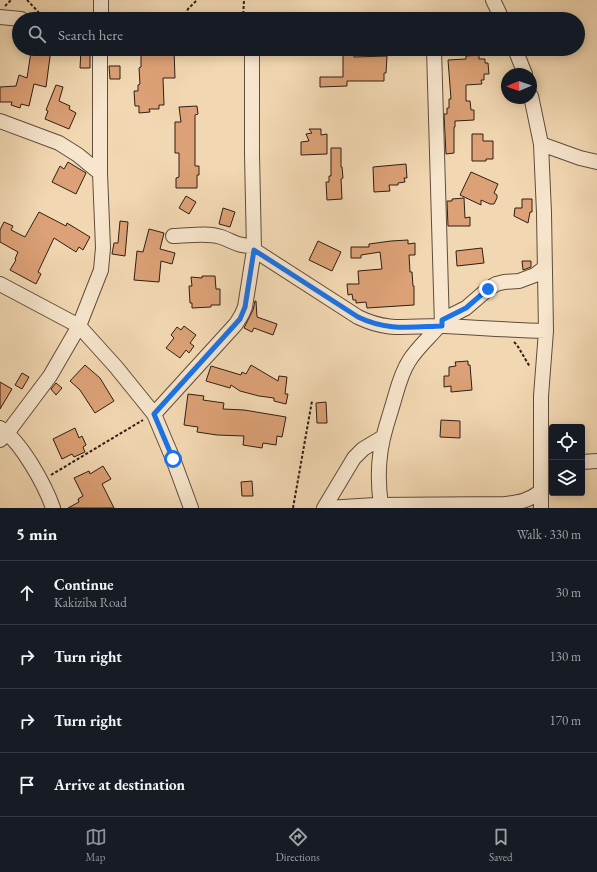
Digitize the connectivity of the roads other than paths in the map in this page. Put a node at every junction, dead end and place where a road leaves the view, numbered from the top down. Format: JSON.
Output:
{"nodes":[{"id":1,"x":101,"y":0,"type":"edge"},
{"id":2,"x":493,"y":0,"type":"edge"},
{"id":3,"x":101,"y":12,"type":"edge"},
{"id":4,"x":499,"y":12,"type":"edge"},
{"id":5,"x":0,"y":17,"type":"edge"},
{"id":6,"x":12,"y":18,"type":"edge"},
{"id":7,"x":100,"y":56,"type":"edge"},
{"id":8,"x":252,"y":56,"type":"edge"},
{"id":9,"x":434,"y":56,"type":"edge"},
{"id":10,"x":518,"y":56,"type":"edge"},
{"id":11,"x":523,"y":68,"type":"edge"},
{"id":12,"x":533,"y":104,"type":"edge"},
{"id":13,"x":0,"y":121,"type":"edge"},
{"id":14,"x":541,"y":144,"type":"junction"},
{"id":15,"x":597,"y":162,"type":"edge"},
{"id":16,"x":100,"y":173,"type":"junction"},
{"id":17,"x":173,"y":236,"type":"dead end"},
{"id":18,"x":254,"y":248,"type":"junction"},
{"id":19,"x":544,"y":268,"type":"junction"},
{"id":20,"x":0,"y":284,"type":"edge"},
{"id":21,"x":441,"y":324,"type":"junction"},
{"id":22,"x":79,"y":326,"type":"junction"},
{"id":23,"x":546,"y":331,"type":"junction"},
{"id":24,"x":154,"y":414,"type":"junction"},
{"id":25,"x":3,"y":433,"type":"edge"},
{"id":26,"x":383,"y":436,"type":"junction"},
{"id":27,"x":597,"y":461,"type":"edge"},
{"id":28,"x":585,"y":462,"type":"edge"},
{"id":29,"x":546,"y":463,"type":"edge"},
{"id":30,"x":540,"y":492,"type":"junction"},
{"id":31,"x":381,"y":505,"type":"junction"},
{"id":32,"x":53,"y":508,"type":"edge"},
{"id":33,"x":191,"y":508,"type":"edge"},
{"id":34,"x":326,"y":508,"type":"edge"},
{"id":35,"x":541,"y":508,"type":"edge"}],
"edges":[{"from":1,"to":3,"type":"street"},
{"from":2,"to":4,"type":"street"},
{"from":5,"to":6,"type":"street"},
{"from":7,"to":16,"type":"street"},
{"from":8,"to":18,"type":"street"},
{"from":9,"to":21,"type":"street"},
{"from":10,"to":11,"type":"street"},
{"from":12,"to":14,"type":"street"},
{"from":13,"to":16,"type":"street"},
{"from":14,"to":15,"type":"street"},
{"from":14,"to":19,"type":"street"},
{"from":16,"to":22,"type":"street"},
{"from":17,"to":18,"type":"street"},
{"from":18,"to":21,"type":"street"},
{"from":18,"to":24,"type":"street"},
{"from":19,"to":21,"type":"street"},
{"from":19,"to":23,"type":"street"},
{"from":20,"to":22,"type":"street"},
{"from":21,"to":23,"type":"street"},
{"from":21,"to":26,"type":"street"},
{"from":22,"to":24,"type":"street"},
{"from":22,"to":25,"type":"street"},
{"from":23,"to":29,"type":"street"},
{"from":24,"to":33,"type":"street"},
{"from":25,"to":32,"type":"street"},
{"from":26,"to":31,"type":"street"},
{"from":26,"to":34,"type":"street"},
{"from":27,"to":28,"type":"street"},
{"from":29,"to":30,"type":"street"},
{"from":30,"to":31,"type":"street"},
{"from":30,"to":35,"type":"street"},
{"from":31,"to":34,"type":"street"}]}
